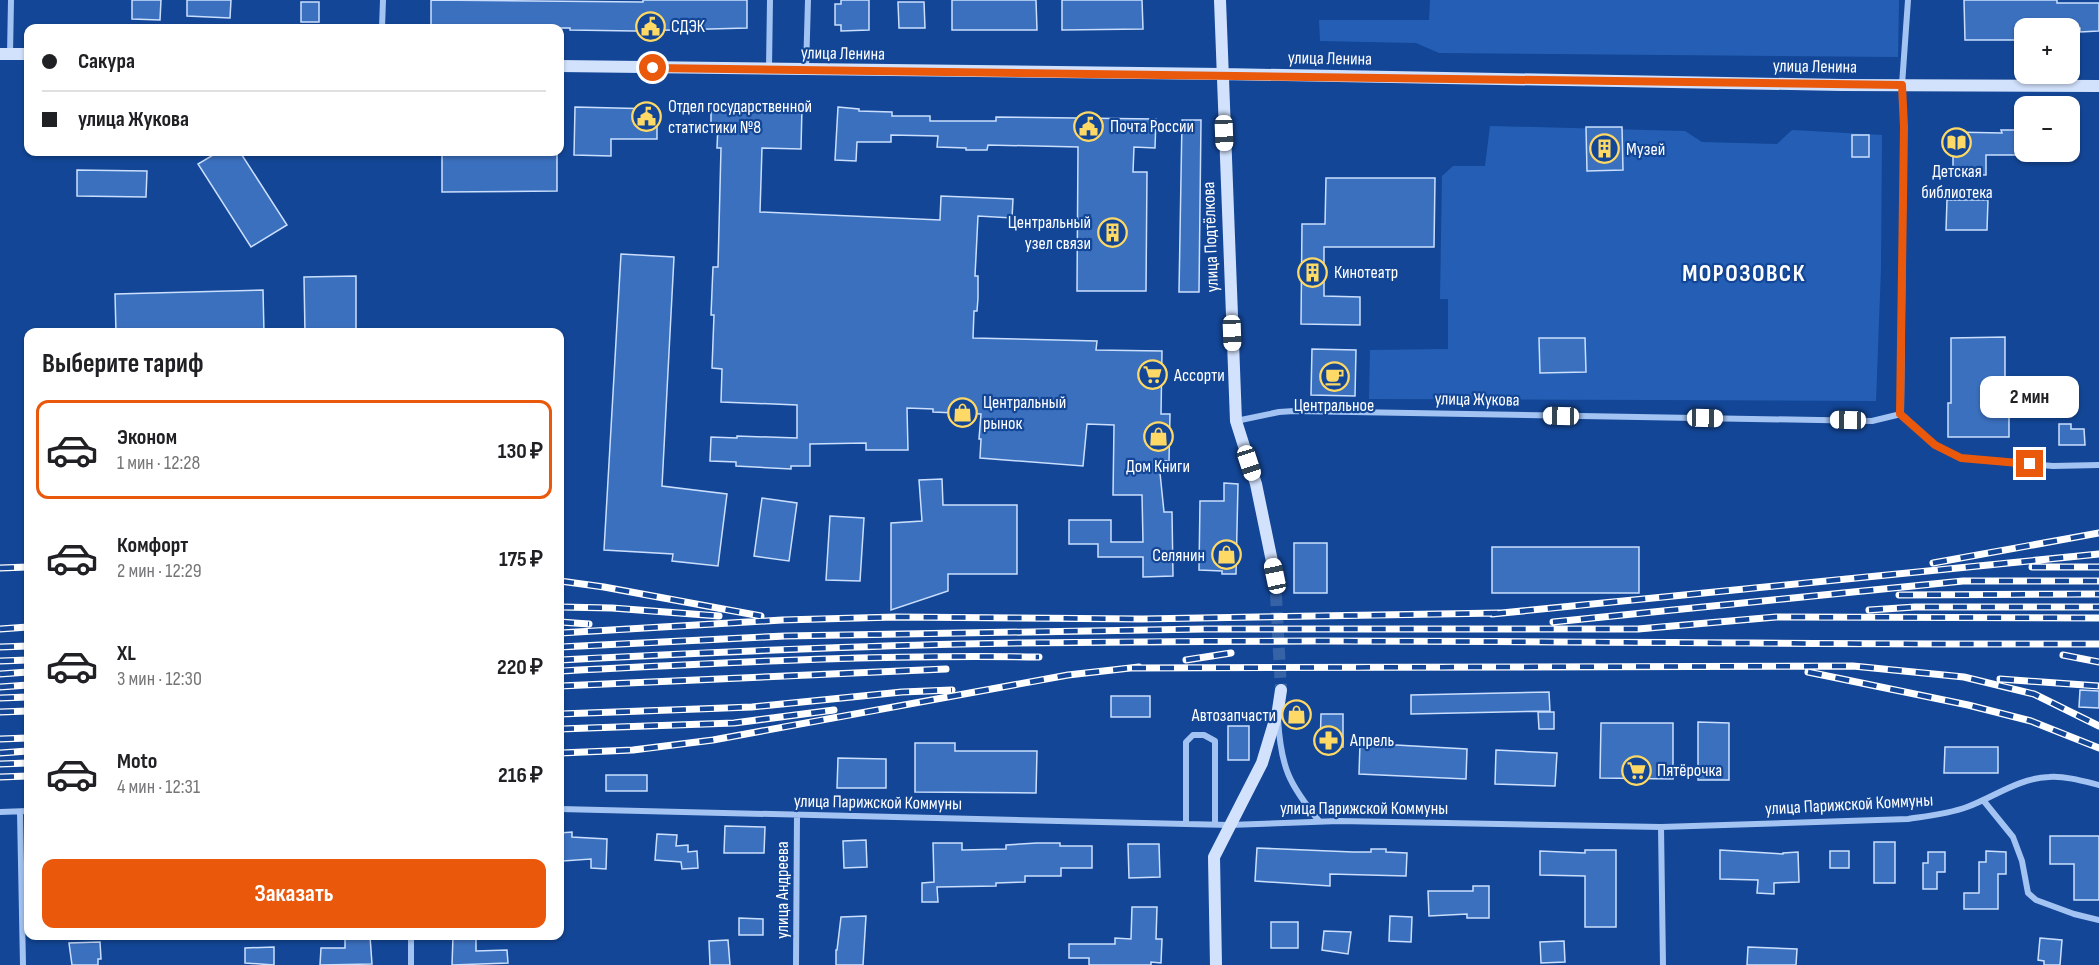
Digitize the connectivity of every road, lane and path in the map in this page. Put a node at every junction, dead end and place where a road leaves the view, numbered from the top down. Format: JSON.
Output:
{"nodes":[{"id":1,"x":11,"y":0,"type":"edge"},
{"id":2,"x":383,"y":0,"type":"edge"},
{"id":3,"x":770,"y":0,"type":"edge"},
{"id":4,"x":808,"y":0,"type":"edge"},
{"id":5,"x":1220,"y":0,"type":"edge"},
{"id":6,"x":1908,"y":0,"type":"edge"},
{"id":7,"x":382,"y":24,"type":"edge"},
{"id":8,"x":5,"y":54,"type":"edge"},
{"id":9,"x":24,"y":54,"type":"edge"},
{"id":10,"x":564,"y":66,"type":"edge"},
{"id":11,"x":769,"y":70,"type":"junction"},
{"id":12,"x":806,"y":70,"type":"junction"},
{"id":13,"x":1222,"y":74,"type":"junction"},
{"id":14,"x":1902,"y":85,"type":"junction"},
{"id":15,"x":2099,"y":86,"type":"edge"},
{"id":16,"x":1900,"y":414,"type":"junction"},
{"id":17,"x":1236,"y":421,"type":"junction"},
{"id":18,"x":2099,"y":465,"type":"edge"},
{"id":19,"x":1275,"y":576,"type":"tunnel mouth"},
{"id":20,"x":1281,"y":690,"type":"tunnel mouth"},
{"id":21,"x":1278,"y":711,"type":"junction"},
{"id":22,"x":2099,"y":785,"type":"edge"},
{"id":23,"x":1983,"y":800,"type":"junction"},
{"id":24,"x":564,"y":809,"type":"edge"},
{"id":25,"x":0,"y":812,"type":"edge"},
{"id":26,"x":20,"y":812,"type":"junction"},
{"id":27,"x":24,"y":812,"type":"edge"},
{"id":28,"x":797,"y":815,"type":"junction"},
{"id":29,"x":1319,"y":822,"type":"junction"},
{"id":30,"x":1186,"y":824,"type":"junction"},
{"id":31,"x":1215,"y":824,"type":"junction"},
{"id":32,"x":1229,"y":825,"type":"junction"},
{"id":33,"x":1661,"y":827,"type":"junction"},
{"id":34,"x":2099,"y":920,"type":"edge"},
{"id":35,"x":411,"y":940,"type":"edge"},
{"id":36,"x":23,"y":965,"type":"edge"},
{"id":37,"x":411,"y":965,"type":"edge"},
{"id":38,"x":796,"y":965,"type":"edge"},
{"id":39,"x":1216,"y":965,"type":"edge"},
{"id":40,"x":1663,"y":965,"type":"edge"}],
"edges":[{"from":1,"to":8,"type":"street"},
{"from":2,"to":7,"type":"street"},
{"from":3,"to":11,"type":"street"},
{"from":4,"to":12,"type":"street"},
{"from":5,"to":13,"type":"main road","name":"улица Подтёлкова"},
{"from":6,"to":14,"type":"street"},
{"from":8,"to":9,"type":"main road"},
{"from":10,"to":11,"type":"main road","name":"улица Ленина"},
{"from":11,"to":12,"type":"main road","name":"улица Ленина"},
{"from":12,"to":13,"type":"main road","name":"улица Ленина"},
{"from":13,"to":14,"type":"main road","name":"улица Ленина"},
{"from":13,"to":17,"type":"main road","name":"улица Подтёлкова"},
{"from":14,"to":15,"type":"main road","name":"улица Ленина"},
{"from":14,"to":16,"type":"street"},
{"from":16,"to":17,"type":"street","name":"улица Жукова"},
{"from":16,"to":18,"type":"street"},
{"from":17,"to":19,"type":"main road","name":"улица Подтёлкова"},
{"from":20,"to":21,"type":"main road"},
{"from":21,"to":29,"type":"street"},
{"from":21,"to":32,"type":"main road"},
{"from":22,"to":23,"type":"street","name":"улица Парижской Коммуны"},
{"from":23,"to":33,"type":"street","name":"улица Парижской Коммуны"},
{"from":23,"to":34,"type":"street"},
{"from":24,"to":28,"type":"street","name":"улица Парижской Коммуны"},
{"from":25,"to":26,"type":"street"},
{"from":26,"to":27,"type":"street"},
{"from":26,"to":36,"type":"street"},
{"from":28,"to":30,"type":"street","name":"улица Парижской Коммуны"},
{"from":28,"to":38,"type":"street","name":"улица Андреева"},
{"from":29,"to":32,"type":"street","name":"улица Парижской Коммуны"},
{"from":29,"to":33,"type":"street","name":"улица Парижской Коммуны"},
{"from":30,"to":31,"type":"street","name":"улица Парижской Коммуны"},
{"from":30,"to":31,"type":"street"},
{"from":31,"to":32,"type":"street","name":"улица Парижской Коммуны"},
{"from":32,"to":39,"type":"main road"},
{"from":33,"to":40,"type":"street"},
{"from":35,"to":37,"type":"street"}]}
